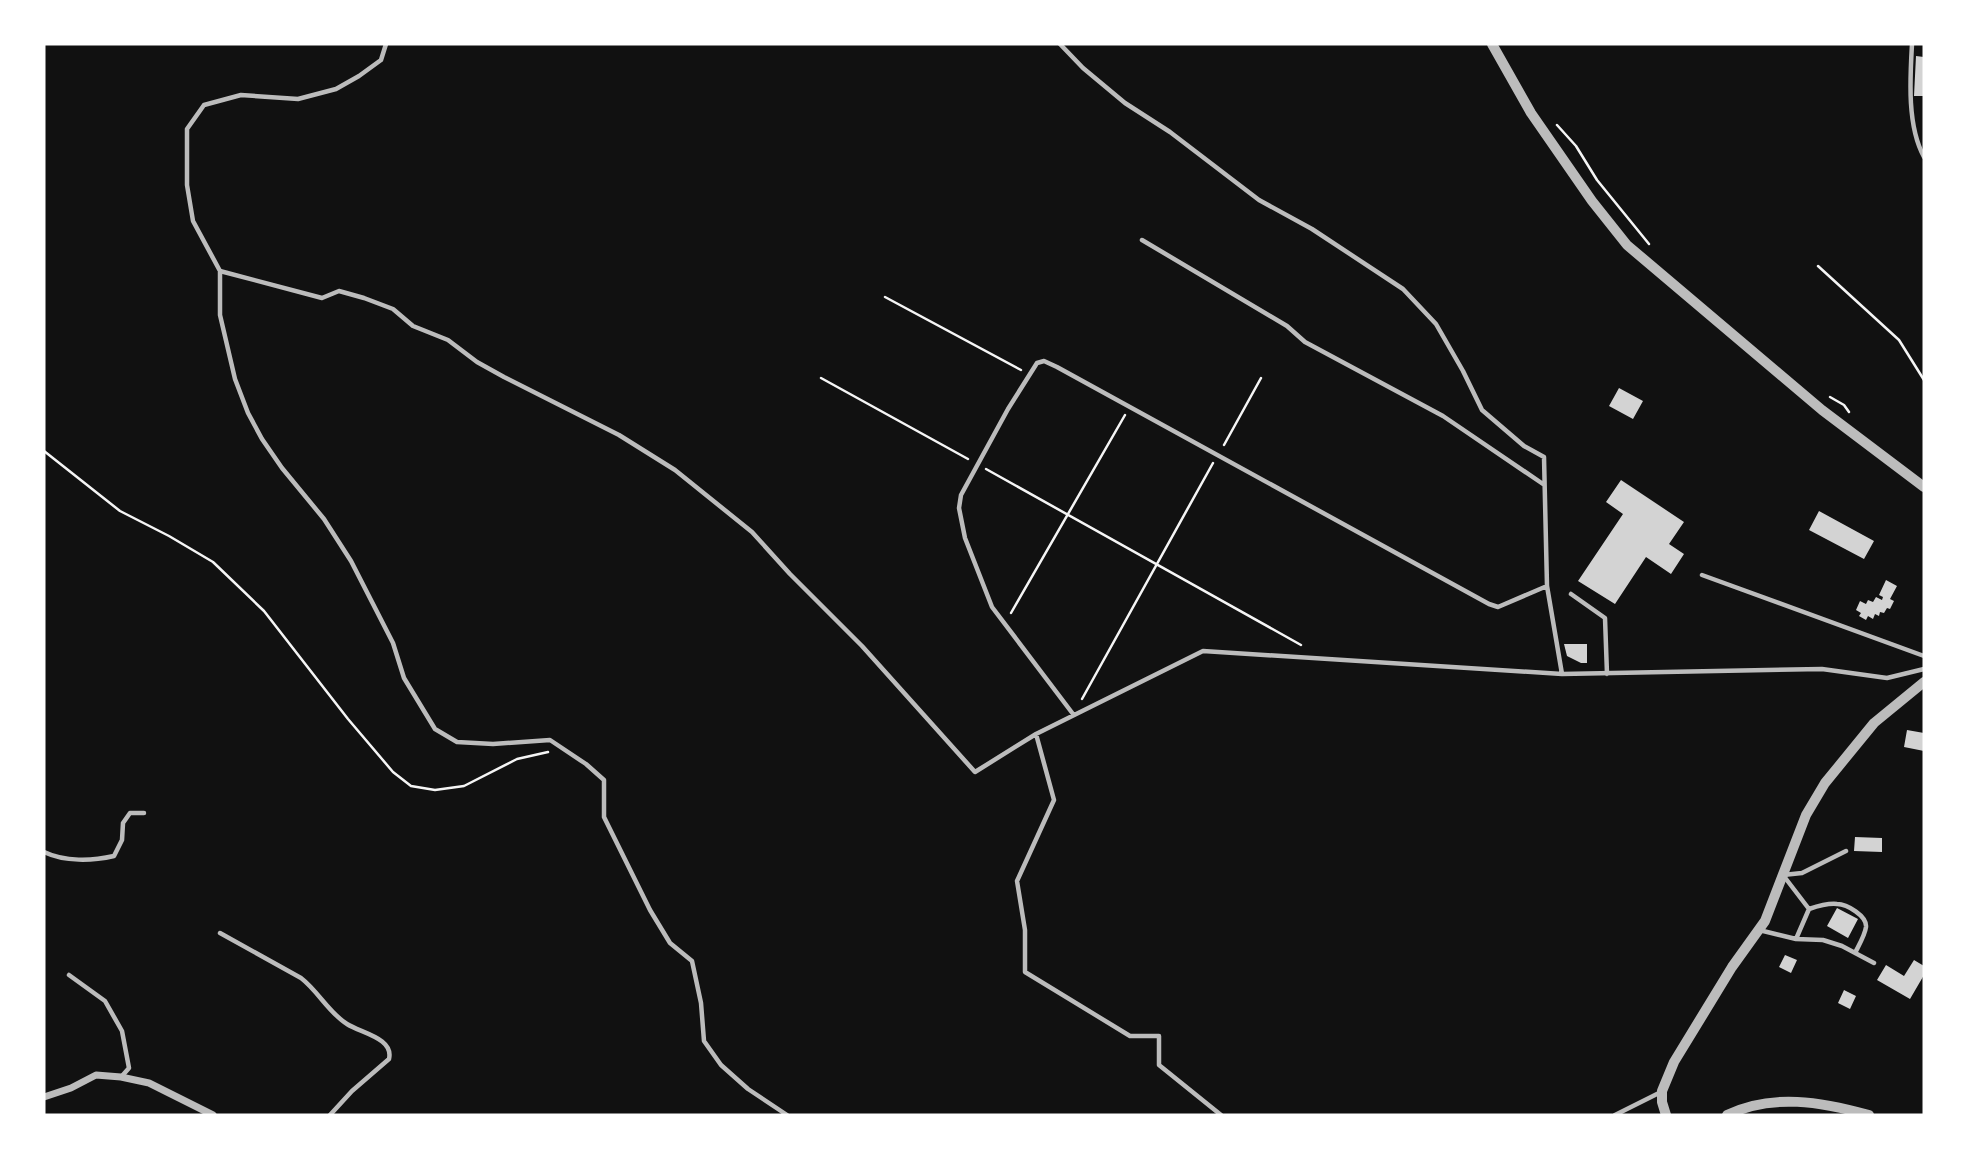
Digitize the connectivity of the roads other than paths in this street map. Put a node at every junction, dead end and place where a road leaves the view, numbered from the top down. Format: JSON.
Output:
{"nodes":[{"id":1,"x":386,"y":44,"type":"edge"},
{"id":2,"x":1060,"y":44,"type":"edge"},
{"id":3,"x":1492,"y":44,"type":"edge"},
{"id":4,"x":1912,"y":44,"type":"edge"},
{"id":5,"x":1924,"y":157,"type":"edge"},
{"id":6,"x":1142,"y":240,"type":"dead end"},
{"id":7,"x":220,"y":271,"type":"junction"},
{"id":8,"x":1544,"y":484,"type":"junction"},
{"id":9,"x":1924,"y":487,"type":"edge"},
{"id":10,"x":1702,"y":575,"type":"dead end"},
{"id":11,"x":1546,"y":586,"type":"junction"},
{"id":12,"x":1571,"y":594,"type":"dead end"},
{"id":13,"x":1924,"y":656,"type":"edge"},
{"id":14,"x":1924,"y":669,"type":"edge"},
{"id":15,"x":1562,"y":674,"type":"junction"},
{"id":16,"x":1607,"y":674,"type":"junction"},
{"id":17,"x":1924,"y":682,"type":"edge"},
{"id":18,"x":1073,"y":714,"type":"junction"},
{"id":19,"x":1036,"y":734,"type":"junction"},
{"id":20,"x":144,"y":813,"type":"dead end"},
{"id":21,"x":1846,"y":851,"type":"dead end"},
{"id":22,"x":44,"y":852,"type":"edge"},
{"id":23,"x":1783,"y":875,"type":"junction"},
{"id":24,"x":1809,"y":909,"type":"junction"},
{"id":25,"x":1758,"y":930,"type":"junction"},
{"id":26,"x":220,"y":933,"type":"dead end"},
{"id":27,"x":1796,"y":939,"type":"junction"},
{"id":28,"x":1855,"y":953,"type":"junction"},
{"id":29,"x":1874,"y":963,"type":"dead end"},
{"id":30,"x":69,"y":975,"type":"dead end"},
{"id":31,"x":121,"y":1077,"type":"junction"},
{"id":32,"x":1662,"y":1091,"type":"junction"},
{"id":33,"x":44,"y":1097,"type":"edge"},
{"id":34,"x":213,"y":1115,"type":"edge"},
{"id":35,"x":330,"y":1115,"type":"edge"},
{"id":36,"x":787,"y":1115,"type":"edge"},
{"id":37,"x":1221,"y":1115,"type":"edge"},
{"id":38,"x":1615,"y":1115,"type":"edge"},
{"id":39,"x":1666,"y":1115,"type":"edge"},
{"id":40,"x":1727,"y":1115,"type":"edge"},
{"id":41,"x":1869,"y":1115,"type":"edge"}],
"edges":[{"from":1,"to":7,"type":"lane"},
{"from":2,"to":8,"type":"lane"},
{"from":3,"to":9,"type":"street"},
{"from":4,"to":5,"type":"lane"},
{"from":6,"to":8,"type":"lane"},
{"from":7,"to":19,"type":"lane"},
{"from":7,"to":36,"type":"lane"},
{"from":8,"to":11,"type":"lane"},
{"from":10,"to":13,"type":"lane"},
{"from":11,"to":15,"type":"lane"},
{"from":11,"to":18,"type":"lane"},
{"from":12,"to":16,"type":"lane"},
{"from":14,"to":16,"type":"lane"},
{"from":15,"to":16,"type":"lane"},
{"from":15,"to":18,"type":"lane"},
{"from":17,"to":23,"type":"street"},
{"from":18,"to":19,"type":"lane"},
{"from":19,"to":37,"type":"lane"},
{"from":20,"to":22,"type":"lane"},
{"from":21,"to":23,"type":"lane"},
{"from":23,"to":24,"type":"lane"},
{"from":23,"to":25,"type":"street"},
{"from":24,"to":27,"type":"lane"},
{"from":24,"to":28,"type":"lane"},
{"from":25,"to":27,"type":"lane"},
{"from":25,"to":32,"type":"street"},
{"from":26,"to":35,"type":"lane"},
{"from":27,"to":28,"type":"lane"},
{"from":28,"to":29,"type":"lane"},
{"from":30,"to":31,"type":"lane"},
{"from":31,"to":33,"type":"street"},
{"from":31,"to":34,"type":"street"},
{"from":32,"to":38,"type":"lane"},
{"from":32,"to":39,"type":"street"},
{"from":40,"to":41,"type":"street"}]}
